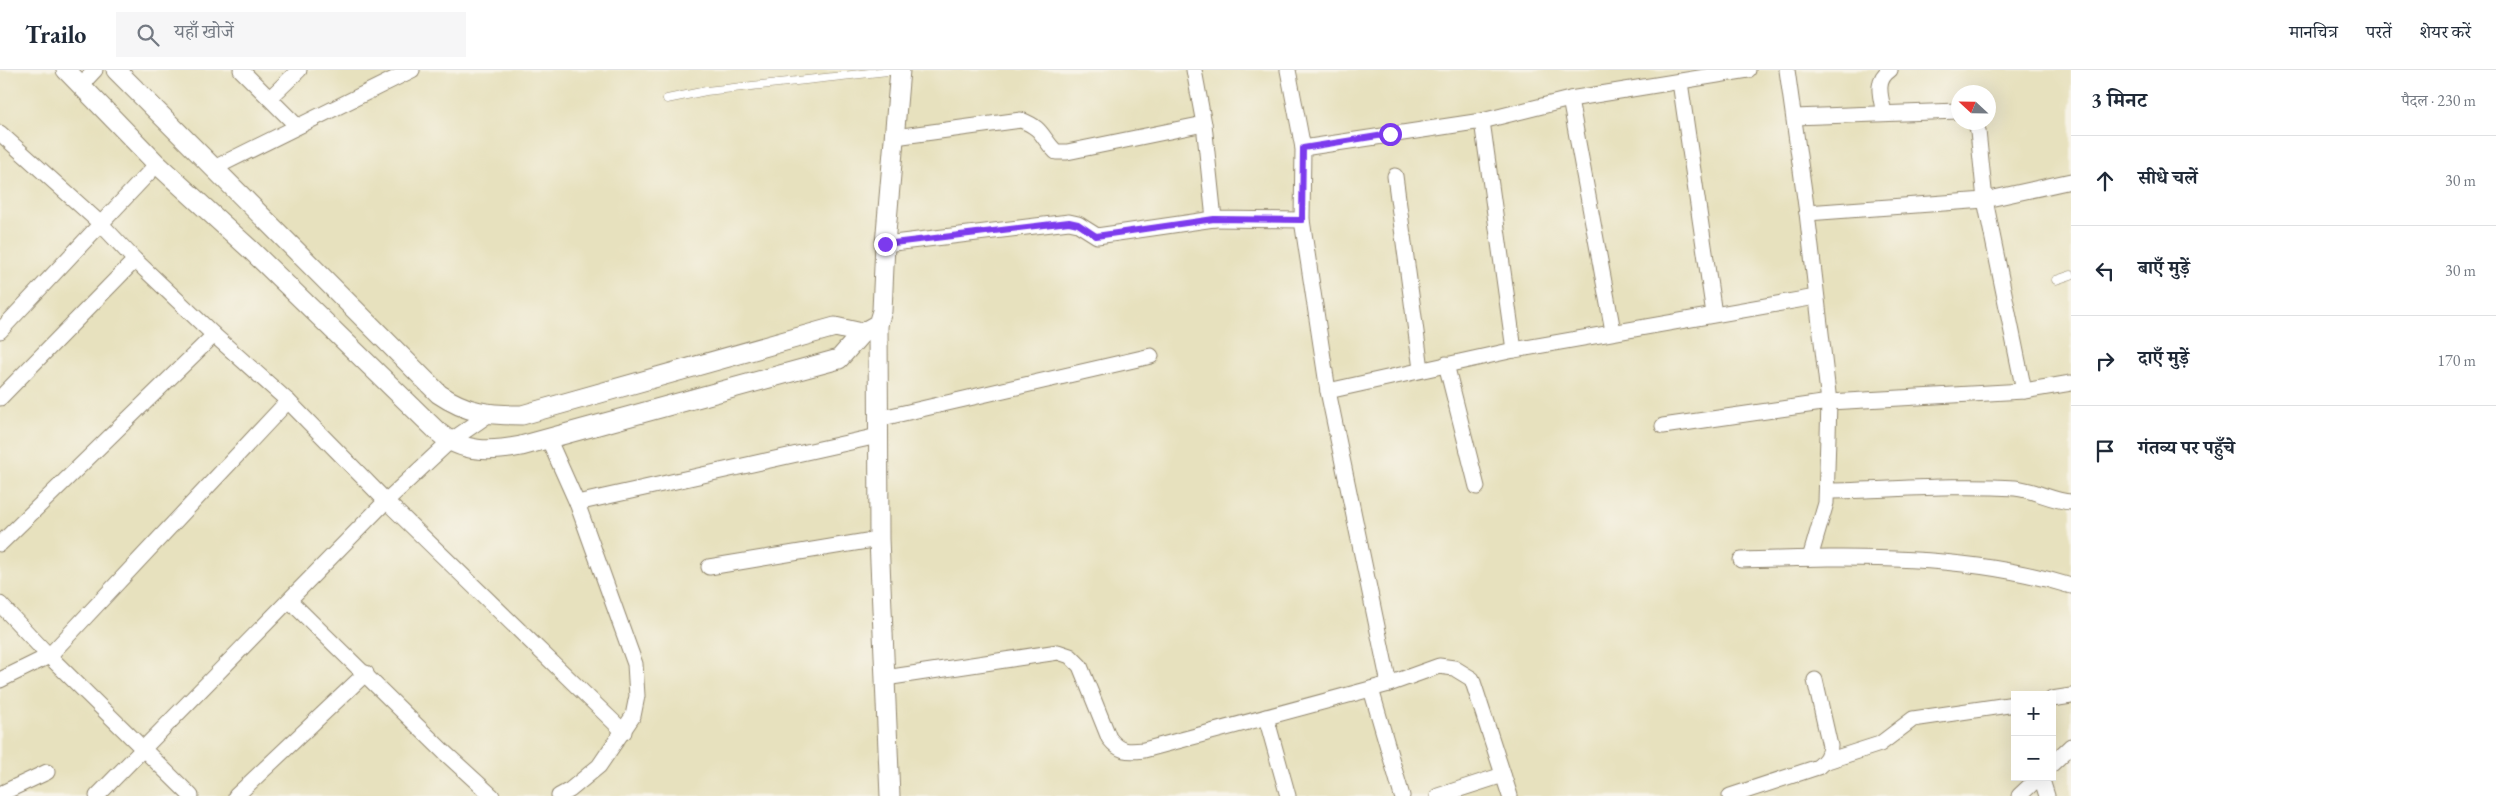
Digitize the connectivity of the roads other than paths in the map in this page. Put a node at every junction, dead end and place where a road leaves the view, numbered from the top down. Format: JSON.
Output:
{"nodes":[{"id":1,"x":66,"y":70,"type":"edge"},
{"id":2,"x":95,"y":70,"type":"edge"},
{"id":3,"x":116,"y":70,"type":"edge"},
{"id":4,"x":241,"y":70,"type":"edge"},
{"id":5,"x":299,"y":70,"type":"edge"},
{"id":6,"x":412,"y":70,"type":"edge"},
{"id":7,"x":899,"y":70,"type":"edge"},
{"id":8,"x":1194,"y":70,"type":"edge"},
{"id":9,"x":1288,"y":70,"type":"edge"},
{"id":10,"x":1748,"y":70,"type":"edge"},
{"id":11,"x":1787,"y":70,"type":"edge"},
{"id":12,"x":1890,"y":70,"type":"edge"},
{"id":13,"x":1680,"y":82,"type":"junction"},
{"id":14,"x":81,"y":85,"type":"junction"},
{"id":15,"x":270,"y":98,"type":"junction"},
{"id":16,"x":667,"y":99,"type":"dead end"},
{"id":17,"x":1570,"y":99,"type":"junction"},
{"id":18,"x":1951,"y":111,"type":"edge"},
{"id":19,"x":1884,"y":113,"type":"junction"},
{"id":20,"x":1794,"y":117,"type":"junction"},
{"id":21,"x":1482,"y":121,"type":"junction"},
{"id":22,"x":1204,"y":124,"type":"junction"},
{"id":23,"x":297,"y":126,"type":"junction"},
{"id":24,"x":1978,"y":130,"type":"edge"},
{"id":25,"x":894,"y":137,"type":"junction"},
{"id":26,"x":2,"y":138,"type":"edge"},
{"id":27,"x":1303,"y":148,"type":"junction"},
{"id":28,"x":157,"y":164,"type":"junction"},
{"id":29,"x":214,"y":168,"type":"junction"},
{"id":30,"x":1395,"y":176,"type":"dead end"},
{"id":31,"x":2071,"y":181,"type":"edge"},
{"id":32,"x":1985,"y":200,"type":"junction"},
{"id":33,"x":1807,"y":213,"type":"junction"},
{"id":34,"x":1214,"y":219,"type":"junction"},
{"id":35,"x":1302,"y":220,"type":"junction"},
{"id":36,"x":101,"y":224,"type":"junction"},
{"id":37,"x":885,"y":244,"type":"junction"},
{"id":38,"x":135,"y":260,"type":"junction"},
{"id":39,"x":2071,"y":275,"type":"edge"},
{"id":40,"x":2056,"y":280,"type":"dead end"},
{"id":41,"x":1816,"y":297,"type":"junction"},
{"id":42,"x":1714,"y":314,"type":"junction"},
{"id":43,"x":870,"y":329,"type":"junction"},
{"id":44,"x":0,"y":331,"type":"edge"},
{"id":45,"x":1613,"y":331,"type":"junction"},
{"id":46,"x":214,"y":335,"type":"junction"},
{"id":47,"x":1514,"y":350,"type":"junction"},
{"id":48,"x":1151,"y":356,"type":"dead end"},
{"id":49,"x":1446,"y":364,"type":"junction"},
{"id":50,"x":1421,"y":369,"type":"junction"},
{"id":51,"x":2071,"y":383,"type":"edge"},
{"id":52,"x":1328,"y":391,"type":"junction"},
{"id":53,"x":2024,"y":391,"type":"junction"},
{"id":54,"x":0,"y":398,"type":"edge"},
{"id":55,"x":288,"y":401,"type":"junction"},
{"id":56,"x":1829,"y":402,"type":"junction"},
{"id":57,"x":488,"y":415,"type":"junction"},
{"id":58,"x":1663,"y":426,"type":"dead end"},
{"id":59,"x":878,"y":428,"type":"junction"},
{"id":60,"x":548,"y":438,"type":"junction"},
{"id":61,"x":450,"y":442,"type":"junction"},
{"id":62,"x":1477,"y":487,"type":"dead end"},
{"id":63,"x":1827,"y":491,"type":"junction"},
{"id":64,"x":386,"y":501,"type":"junction"},
{"id":65,"x":2071,"y":502,"type":"edge"},
{"id":66,"x":577,"y":504,"type":"junction"},
{"id":67,"x":879,"y":538,"type":"junction"},
{"id":68,"x":0,"y":544,"type":"edge"},
{"id":69,"x":1810,"y":558,"type":"junction"},
{"id":70,"x":1741,"y":560,"type":"dead end"},
{"id":71,"x":710,"y":567,"type":"dead end"},
{"id":72,"x":2071,"y":586,"type":"edge"},
{"id":73,"x":290,"y":601,"type":"junction"},
{"id":74,"x":0,"y":604,"type":"edge"},
{"id":75,"x":49,"y":656,"type":"junction"},
{"id":76,"x":366,"y":674,"type":"junction"},
{"id":77,"x":886,"y":678,"type":"junction"},
{"id":78,"x":0,"y":680,"type":"edge"},
{"id":79,"x":1815,"y":680,"type":"dead end"},
{"id":80,"x":1389,"y":684,"type":"junction"},
{"id":81,"x":1371,"y":688,"type":"junction"},
{"id":82,"x":2071,"y":696,"type":"edge"},
{"id":83,"x":2056,"y":698,"type":"edge"},
{"id":84,"x":2011,"y":705,"type":"edge"},
{"id":85,"x":1266,"y":717,"type":"junction"},
{"id":86,"x":624,"y":732,"type":"junction"},
{"id":87,"x":2071,"y":746,"type":"edge"},
{"id":88,"x":145,"y":750,"type":"junction"},
{"id":89,"x":2056,"y":760,"type":"edge"},
{"id":90,"x":1824,"y":762,"type":"junction"},
{"id":91,"x":47,"y":772,"type":"dead end"},
{"id":92,"x":1503,"y":775,"type":"junction"},
{"id":93,"x":2036,"y":781,"type":"edge"},
{"id":94,"x":2041,"y":781,"type":"edge"},
{"id":95,"x":0,"y":794,"type":"edge"},
{"id":96,"x":97,"y":796,"type":"edge"},
{"id":97,"x":190,"y":796,"type":"edge"},
{"id":98,"x":236,"y":796,"type":"edge"},
{"id":99,"x":492,"y":796,"type":"edge"},
{"id":100,"x":559,"y":796,"type":"edge"},
{"id":101,"x":890,"y":796,"type":"edge"},
{"id":102,"x":1288,"y":796,"type":"edge"},
{"id":103,"x":1402,"y":796,"type":"edge"},
{"id":104,"x":1438,"y":796,"type":"edge"},
{"id":105,"x":1510,"y":796,"type":"edge"},
{"id":106,"x":1730,"y":796,"type":"edge"},
{"id":107,"x":2020,"y":796,"type":"edge"},
{"id":108,"x":2047,"y":796,"type":"edge"}],
"edges":[{"from":1,"to":14,"type":"street"},
{"from":2,"to":14,"type":"street"},
{"from":3,"to":29,"type":"street"},
{"from":4,"to":15,"type":"street"},
{"from":5,"to":15,"type":"street"},
{"from":6,"to":23,"type":"street"},
{"from":7,"to":16,"type":"lane"},
{"from":7,"to":25,"type":"street"},
{"from":8,"to":22,"type":"street"},
{"from":9,"to":27,"type":"street"},
{"from":10,"to":13,"type":"street"},
{"from":11,"to":20,"type":"street"},
{"from":12,"to":19,"type":"street"},
{"from":13,"to":17,"type":"street"},
{"from":13,"to":42,"type":"street"},
{"from":14,"to":28,"type":"street"},
{"from":15,"to":23,"type":"street"},
{"from":17,"to":21,"type":"street"},
{"from":17,"to":45,"type":"street"},
{"from":18,"to":19,"type":"street"},
{"from":19,"to":20,"type":"street"},
{"from":20,"to":33,"type":"street"},
{"from":21,"to":27,"type":"street"},
{"from":21,"to":47,"type":"street"},
{"from":22,"to":25,"type":"street"},
{"from":22,"to":34,"type":"street"},
{"from":23,"to":29,"type":"street"},
{"from":24,"to":32,"type":"street"},
{"from":25,"to":37,"type":"street"},
{"from":26,"to":36,"type":"street"},
{"from":27,"to":35,"type":"street"},
{"from":28,"to":36,"type":"street"},
{"from":28,"to":61,"type":"street"},
{"from":29,"to":57,"type":"street"},
{"from":30,"to":50,"type":"street"},
{"from":31,"to":32,"type":"street"},
{"from":32,"to":33,"type":"street"},
{"from":32,"to":53,"type":"street"},
{"from":33,"to":41,"type":"street"},
{"from":34,"to":35,"type":"street"},
{"from":34,"to":37,"type":"street"},
{"from":35,"to":52,"type":"street"},
{"from":36,"to":38,"type":"street"},
{"from":36,"to":44,"type":"street"},
{"from":37,"to":43,"type":"street"},
{"from":38,"to":46,"type":"street"},
{"from":38,"to":54,"type":"street"},
{"from":39,"to":40,"type":"lane"},
{"from":41,"to":42,"type":"street"},
{"from":41,"to":56,"type":"street"},
{"from":42,"to":45,"type":"street"},
{"from":43,"to":57,"type":"street"},
{"from":43,"to":59,"type":"street"},
{"from":43,"to":60,"type":"street"},
{"from":45,"to":47,"type":"street"},
{"from":46,"to":55,"type":"street"},
{"from":46,"to":68,"type":"street"},
{"from":47,"to":49,"type":"street"},
{"from":48,"to":59,"type":"street"},
{"from":49,"to":50,"type":"street"},
{"from":49,"to":62,"type":"street"},
{"from":50,"to":52,"type":"street"},
{"from":51,"to":53,"type":"street"},
{"from":52,"to":80,"type":"street"},
{"from":53,"to":56,"type":"street"},
{"from":55,"to":64,"type":"street"},
{"from":55,"to":75,"type":"street"},
{"from":56,"to":58,"type":"street"},
{"from":56,"to":63,"type":"street"},
{"from":57,"to":61,"type":"street"},
{"from":59,"to":66,"type":"street"},
{"from":59,"to":67,"type":"street"},
{"from":60,"to":61,"type":"street"},
{"from":60,"to":66,"type":"street"},
{"from":61,"to":64,"type":"street"},
{"from":63,"to":65,"type":"street"},
{"from":63,"to":69,"type":"street"},
{"from":64,"to":73,"type":"street"},
{"from":64,"to":86,"type":"street"},
{"from":66,"to":86,"type":"street"},
{"from":67,"to":71,"type":"street"},
{"from":67,"to":77,"type":"street"},
{"from":69,"to":70,"type":"street"},
{"from":69,"to":72,"type":"street"},
{"from":73,"to":76,"type":"street"},
{"from":73,"to":88,"type":"street"},
{"from":74,"to":75,"type":"street"},
{"from":75,"to":78,"type":"street"},
{"from":75,"to":88,"type":"street"},
{"from":76,"to":98,"type":"street"},
{"from":76,"to":99,"type":"street"},
{"from":77,"to":85,"type":"street"},
{"from":77,"to":101,"type":"street"},
{"from":79,"to":90,"type":"street"},
{"from":80,"to":81,"type":"street"},
{"from":80,"to":92,"type":"street"},
{"from":81,"to":85,"type":"street"},
{"from":81,"to":103,"type":"street"},
{"from":82,"to":83,"type":"street"},
{"from":84,"to":90,"type":"street"},
{"from":85,"to":102,"type":"street"},
{"from":86,"to":100,"type":"street"},
{"from":87,"to":89,"type":"street"},
{"from":88,"to":96,"type":"street"},
{"from":88,"to":97,"type":"street"},
{"from":90,"to":106,"type":"street"},
{"from":91,"to":95,"type":"street"},
{"from":92,"to":104,"type":"street"},
{"from":92,"to":105,"type":"street"},
{"from":93,"to":107,"type":"street"},
{"from":94,"to":108,"type":"street"}]}
